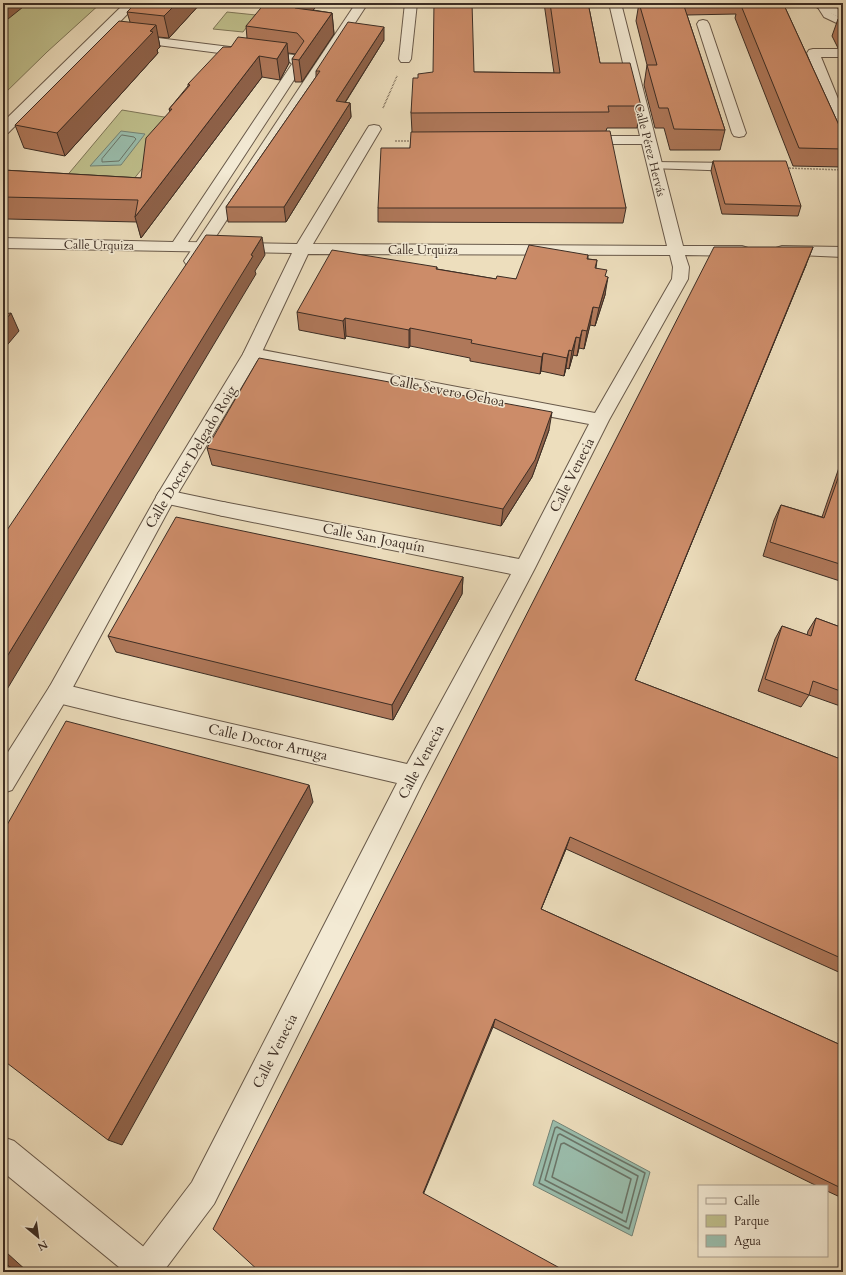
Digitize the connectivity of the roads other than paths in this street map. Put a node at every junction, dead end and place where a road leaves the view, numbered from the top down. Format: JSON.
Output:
{"nodes":[{"id":1,"x":132,"y":3,"type":"edge"},
{"id":2,"x":362,"y":3,"type":"edge"},
{"id":3,"x":411,"y":3,"type":"edge"},
{"id":4,"x":615,"y":3,"type":"edge"},
{"id":5,"x":819,"y":4,"type":"edge"},
{"id":6,"x":843,"y":15,"type":"edge"},
{"id":7,"x":843,"y":23,"type":"edge"},
{"id":8,"x":703,"y":24,"type":"dead end"},
{"id":9,"x":100,"y":34,"type":"junction"},
{"id":10,"x":843,"y":53,"type":"edge"},
{"id":11,"x":405,"y":59,"type":"road end"},
{"id":12,"x":843,"y":128,"type":"edge"},
{"id":13,"x":374,"y":129,"type":"road end"},
{"id":14,"x":3,"y":130,"type":"edge"},
{"id":15,"x":738,"y":133,"type":"dead end"},
{"id":16,"x":569,"y":140,"type":"edge"},
{"id":17,"x":648,"y":140,"type":"junction"},
{"id":18,"x":654,"y":166,"type":"junction"},
{"id":19,"x":750,"y":167,"type":"edge"},
{"id":20,"x":3,"y":243,"type":"edge"},
{"id":21,"x":177,"y":247,"type":"junction"},
{"id":22,"x":202,"y":247,"type":"junction"},
{"id":23,"x":302,"y":249,"type":"junction"},
{"id":24,"x":676,"y":250,"type":"junction"},
{"id":25,"x":843,"y":252,"type":"edge"},
{"id":26,"x":184,"y":274,"type":"edge"},
{"id":27,"x":252,"y":354,"type":"junction"},
{"id":28,"x":600,"y":420,"type":"junction"},
{"id":29,"x":166,"y":497,"type":"junction"},
{"id":30,"x":525,"y":568,"type":"junction"},
{"id":31,"x":58,"y":693,"type":"junction"},
{"id":32,"x":413,"y":776,"type":"junction"},
{"id":33,"x":3,"y":782,"type":"edge"},
{"id":34,"x":3,"y":1152,"type":"edge"},
{"id":35,"x":146,"y":1271,"type":"edge"}],
"edges":[{"from":1,"to":9,"type":"street"},
{"from":2,"to":22,"type":"street"},
{"from":3,"to":11,"type":"street"},
{"from":4,"to":17,"type":"street","name":"Calle Pérez Hervás"},
{"from":5,"to":6,"type":"street"},
{"from":5,"to":7,"type":"lane"},
{"from":8,"to":15,"type":"street"},
{"from":9,"to":14,"type":"street"},
{"from":9,"to":21,"type":"street"},
{"from":10,"to":12,"type":"street"},
{"from":13,"to":23,"type":"street","name":"Calle Doctor Delgado Roig"},
{"from":16,"to":17,"type":"street"},
{"from":17,"to":18,"type":"street","name":"Calle Pérez Hervás"},
{"from":18,"to":19,"type":"lane"},
{"from":18,"to":24,"type":"street","name":"Calle Pérez Hervás"},
{"from":20,"to":21,"type":"street","name":"Calle Urquiza"},
{"from":21,"to":22,"type":"street","name":"Calle Urquiza"},
{"from":22,"to":23,"type":"street","name":"Calle Urquiza"},
{"from":22,"to":26,"type":"street"},
{"from":23,"to":24,"type":"street","name":"Calle Urquiza"},
{"from":23,"to":27,"type":"street","name":"Calle Doctor Delgado Roig"},
{"from":24,"to":25,"type":"street","name":"Calle Urquiza"},
{"from":24,"to":28,"type":"street","name":"Calle Venecia"},
{"from":27,"to":28,"type":"street","name":"Calle Severo Ochoa"},
{"from":27,"to":29,"type":"street","name":"Calle Doctor Delgado Roig"},
{"from":28,"to":30,"type":"street","name":"Calle Venecia"},
{"from":29,"to":30,"type":"street","name":"Calle San Joaquín"},
{"from":29,"to":31,"type":"street","name":"Calle Doctor Delgado Roig"},
{"from":30,"to":32,"type":"street","name":"Calle Venecia"},
{"from":31,"to":32,"type":"street","name":"Calle Doctor Arruga"},
{"from":31,"to":33,"type":"street","name":"Calle Doctor Delgado Roig"},
{"from":32,"to":35,"type":"street","name":"Calle Venecia"},
{"from":34,"to":35,"type":"street"}]}
